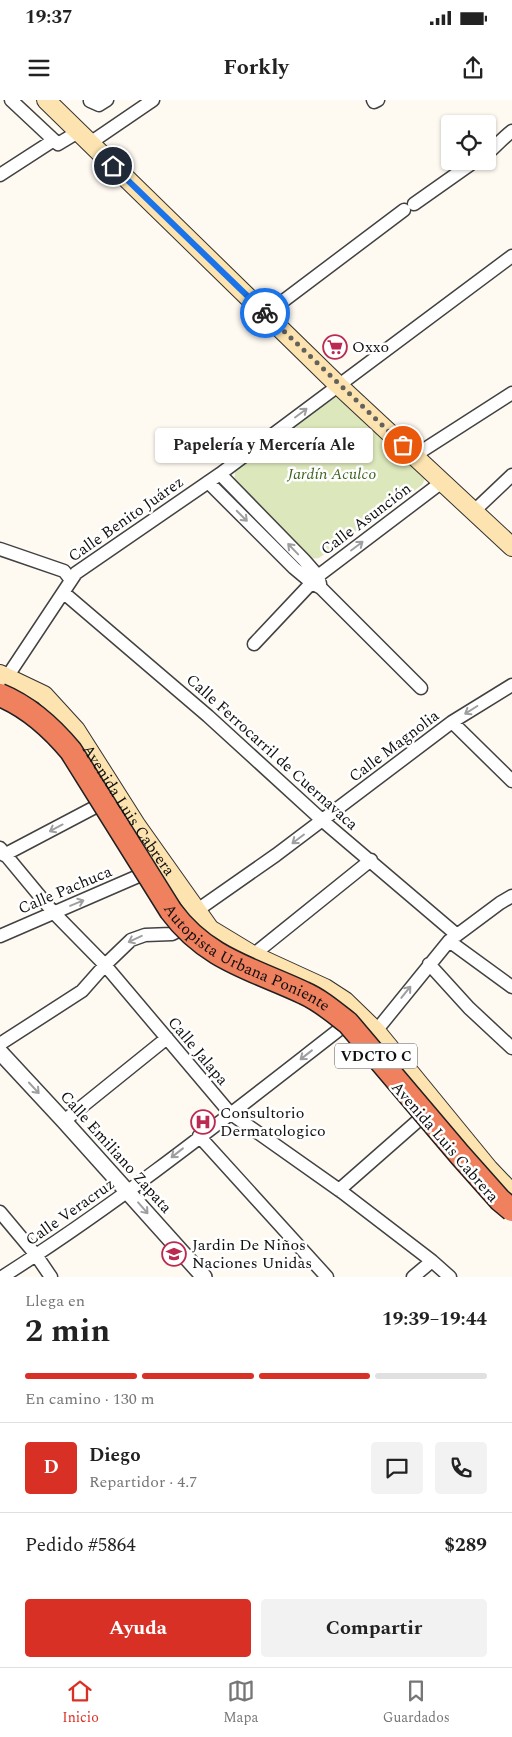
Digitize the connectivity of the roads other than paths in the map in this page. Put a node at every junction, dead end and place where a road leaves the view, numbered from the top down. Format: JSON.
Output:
{"nodes":[{"id":1,"x":11,"y":100,"type":"edge"},
{"id":2,"x":46,"y":100,"type":"edge"},
{"id":3,"x":107,"y":100,"type":"edge"},
{"id":4,"x":153,"y":100,"type":"edge"},
{"id":5,"x":373,"y":100,"type":"edge"},
{"id":6,"x":378,"y":100,"type":"edge"},
{"id":7,"x":90,"y":101,"type":"edge"},
{"id":8,"x":512,"y":131,"type":"edge"},
{"id":9,"x":84,"y":138,"type":"junction"},
{"id":10,"x":56,"y":142,"type":"junction"},
{"id":11,"x":496,"y":145,"type":"edge"},
{"id":12,"x":462,"y":170,"type":"edge"},
{"id":13,"x":0,"y":175,"type":"edge"},
{"id":14,"x":512,"y":256,"type":"edge"},
{"id":15,"x":266,"y":314,"type":"junction"},
{"id":16,"x":338,"y":385,"type":"junction"},
{"id":17,"x":512,"y":393,"type":"edge"},
{"id":18,"x":414,"y":456,"type":"junction"},
{"id":19,"x":220,"y":474,"type":"junction"},
{"id":20,"x":512,"y":475,"type":"edge"},
{"id":21,"x":208,"y":482,"type":"junction"},
{"id":22,"x":442,"y":482,"type":"junction"},
{"id":23,"x":474,"y":511,"type":"junction"},
{"id":24,"x":512,"y":547,"type":"edge"},
{"id":25,"x":0,"y":549,"type":"edge"},
{"id":26,"x":71,"y":580,"type":"junction"},
{"id":27,"x":317,"y":582,"type":"junction"},
{"id":28,"x":64,"y":593,"type":"junction"},
{"id":29,"x":254,"y":644,"type":"dead end"},
{"id":30,"x":2,"y":683,"type":"edge"},
{"id":31,"x":512,"y":685,"type":"edge"},
{"id":32,"x":421,"y":688,"type":"dead end"},
{"id":33,"x":0,"y":700,"type":"edge"},
{"id":34,"x":452,"y":722,"type":"junction"},
{"id":35,"x":97,"y":763,"type":"junction"},
{"id":36,"x":78,"y":772,"type":"junction"},
{"id":37,"x":512,"y":781,"type":"edge"},
{"id":38,"x":99,"y":805,"type":"junction"},
{"id":39,"x":323,"y":820,"type":"junction"},
{"id":40,"x":2,"y":852,"type":"edge"},
{"id":41,"x":371,"y":860,"type":"junction"},
{"id":42,"x":143,"y":874,"type":"junction"},
{"id":43,"x":512,"y":896,"type":"edge"},
{"id":44,"x":53,"y":912,"type":"junction"},
{"id":45,"x":196,"y":912,"type":"junction"},
{"id":46,"x":182,"y":929,"type":"junction"},
{"id":47,"x":0,"y":936,"type":"edge"},
{"id":48,"x":453,"y":938,"type":"junction"},
{"id":49,"x":253,"y":955,"type":"junction"},
{"id":50,"x":429,"y":964,"type":"junction"},
{"id":51,"x":105,"y":965,"type":"junction"},
{"id":52,"x":282,"y":968,"type":"junction"},
{"id":53,"x":300,"y":976,"type":"junction"},
{"id":54,"x":512,"y":987,"type":"edge"},
{"id":55,"x":293,"y":993,"type":"junction"},
{"id":56,"x":345,"y":1025,"type":"junction"},
{"id":57,"x":376,"y":1030,"type":"junction"},
{"id":58,"x":167,"y":1038,"type":"junction"},
{"id":59,"x":0,"y":1044,"type":"edge"},
{"id":60,"x":512,"y":1048,"type":"edge"},
{"id":61,"x":0,"y":1052,"type":"edge"},
{"id":62,"x":230,"y":1113,"type":"junction"},
{"id":63,"x":421,"y":1118,"type":"junction"},
{"id":64,"x":64,"y":1120,"type":"junction"},
{"id":65,"x":199,"y":1136,"type":"junction"},
{"id":66,"x":339,"y":1190,"type":"junction"},
{"id":67,"x":128,"y":1191,"type":"junction"},
{"id":68,"x":512,"y":1194,"type":"edge"},
{"id":69,"x":512,"y":1210,"type":"edge"},
{"id":70,"x":0,"y":1212,"type":"edge"},
{"id":71,"x":512,"y":1215,"type":"edge"},
{"id":72,"x":36,"y":1255,"type":"junction"},
{"id":73,"x":432,"y":1261,"type":"junction"},
{"id":74,"x":2,"y":1277,"type":"edge"},
{"id":75,"x":51,"y":1277,"type":"edge"},
{"id":76,"x":204,"y":1277,"type":"edge"},
{"id":77,"x":327,"y":1277,"type":"edge"},
{"id":78,"x":413,"y":1277,"type":"edge"},
{"id":79,"x":450,"y":1277,"type":"edge"}],
"edges":[{"from":1,"to":10,"type":"street"},
{"from":2,"to":9,"type":"main road"},
{"from":3,"to":7,"type":"street"},
{"from":4,"to":9,"type":"street"},
{"from":5,"to":6,"type":"street"},
{"from":8,"to":11,"type":"street"},
{"from":9,"to":10,"type":"street"},
{"from":9,"to":15,"type":"main road"},
{"from":10,"to":13,"type":"street"},
{"from":12,"to":15,"type":"street"},
{"from":14,"to":16,"type":"street","name":"Calle Benito Juárez"},
{"from":15,"to":16,"type":"main road"},
{"from":16,"to":18,"type":"main road"},
{"from":19,"to":16,"type":"street","name":"Calle Benito Juárez","one_way":true},
{"from":17,"to":18,"type":"street"},
{"from":18,"to":22,"type":"main road"},
{"from":19,"to":21,"type":"street","name":"Calle Benito Juárez"},
{"from":27,"to":19,"type":"street","one_way":true},
{"from":20,"to":23,"type":"street"},
{"from":21,"to":26,"type":"street","name":"Calle Benito Juárez"},
{"from":21,"to":27,"type":"street","one_way":true},
{"from":22,"to":23,"type":"main road"},
{"from":27,"to":22,"type":"street","name":"Calle Asunción","one_way":true},
{"from":23,"to":24,"type":"main road"},
{"from":25,"to":26,"type":"street"},
{"from":26,"to":28,"type":"street","name":"Calle Benito Juárez"},
{"from":27,"to":29,"type":"street","name":"Calle Asunción"},
{"from":27,"to":32,"type":"street"},
{"from":28,"to":30,"type":"street","name":"Calle Benito Juárez"},
{"from":28,"to":39,"type":"street","name":"Calle Ferrocarril de Cuernavaca"},
{"from":30,"to":35,"type":"main road","name":"Avenida Luis Cabrera"},
{"from":30,"to":68,"type":"highway","name":"Autopista Urbana Poniente","number":"VDCTO C"},
{"from":30,"to":69,"type":"highway","name":"Autopista Urbana Poniente","number":"VDCTO C","bridge":true},
{"from":31,"to":34,"type":"street","name":"Calle Magnolia","one_way":true},
{"from":33,"to":36,"type":"main road","name":"Avenida Luis Cabrera"},
{"from":34,"to":37,"type":"street"},
{"from":34,"to":39,"type":"street","name":"Calle Magnolia"},
{"from":35,"to":36,"type":"main road"},
{"from":35,"to":45,"type":"main road","name":"Avenida Luis Cabrera"},
{"from":36,"to":38,"type":"main road","name":"Avenida Luis Cabrera"},
{"from":38,"to":40,"type":"street","one_way":true},
{"from":38,"to":42,"type":"main road","name":"Avenida Luis Cabrera"},
{"from":39,"to":41,"type":"street","name":"Calle Ferrocarril de Cuernavaca"},
{"from":39,"to":45,"type":"street","name":"Calle Magnolia","one_way":true},
{"from":40,"to":44,"type":"street","name":"Calle Jalapa"},
{"from":41,"to":48,"type":"street","name":"Calle Ferrocarril de Cuernavaca"},
{"from":41,"to":49,"type":"street"},
{"from":44,"to":42,"type":"street","name":"Calle Pachuca","one_way":true},
{"from":42,"to":46,"type":"main road","name":"Avenida Luis Cabrera"},
{"from":43,"to":48,"type":"street"},
{"from":44,"to":47,"type":"street","name":"Calle Pachuca"},
{"from":44,"to":51,"type":"street","name":"Calle Jalapa"},
{"from":45,"to":46,"type":"street","name":"Calle Magnolia"},
{"from":45,"to":49,"type":"main road","name":"Avenida Luis Cabrera"},
{"from":46,"to":51,"type":"street","one_way":true},
{"from":46,"to":52,"type":"main road"},
{"from":46,"to":55,"type":"main road","name":"Avenida Luis Cabrera"},
{"from":48,"to":50,"type":"street"},
{"from":48,"to":54,"type":"street","name":"Calle Ferrocarril de Cuernavaca"},
{"from":49,"to":52,"type":"main road","name":"Avenida Luis Cabrera"},
{"from":57,"to":50,"type":"street","one_way":true},
{"from":50,"to":60,"type":"street"},
{"from":51,"to":58,"type":"street","name":"Calle Jalapa"},
{"from":51,"to":59,"type":"street"},
{"from":52,"to":53,"type":"main road","name":"Avenida Luis Cabrera"},
{"from":53,"to":55,"type":"main road"},
{"from":53,"to":57,"type":"main road","name":"Avenida Luis Cabrera"},
{"from":55,"to":56,"type":"main road","name":"Avenida Luis Cabrera"},
{"from":56,"to":62,"type":"street","name":"Calle Veracruz","one_way":true},
{"from":56,"to":63,"type":"main road","name":"Avenida Luis Cabrera"},
{"from":57,"to":68,"type":"main road","name":"Avenida Luis Cabrera"},
{"from":58,"to":62,"type":"street","name":"Calle Jalapa"},
{"from":58,"to":64,"type":"street"},
{"from":61,"to":64,"type":"street","name":"Calle Emiliano Zapata","one_way":true},
{"from":62,"to":65,"type":"street","name":"Calle Veracruz"},
{"from":62,"to":66,"type":"street","name":"Calle Jalapa"},
{"from":63,"to":66,"type":"street"},
{"from":63,"to":71,"type":"main road","name":"Avenida Luis Cabrera"},
{"from":64,"to":67,"type":"street","name":"Calle Emiliano Zapata"},
{"from":65,"to":67,"type":"street","name":"Calle Veracruz","one_way":true},
{"from":65,"to":77,"type":"street"},
{"from":66,"to":73,"type":"street","name":"Calle Jalapa"},
{"from":67,"to":72,"type":"street","name":"Calle Veracruz"},
{"from":67,"to":76,"type":"street","name":"Calle Emiliano Zapata","one_way":true},
{"from":70,"to":72,"type":"street"},
{"from":72,"to":74,"type":"street","name":"Calle Veracruz"},
{"from":72,"to":75,"type":"street"},
{"from":73,"to":78,"type":"street"},
{"from":73,"to":79,"type":"street","name":"Calle Jalapa"}]}
